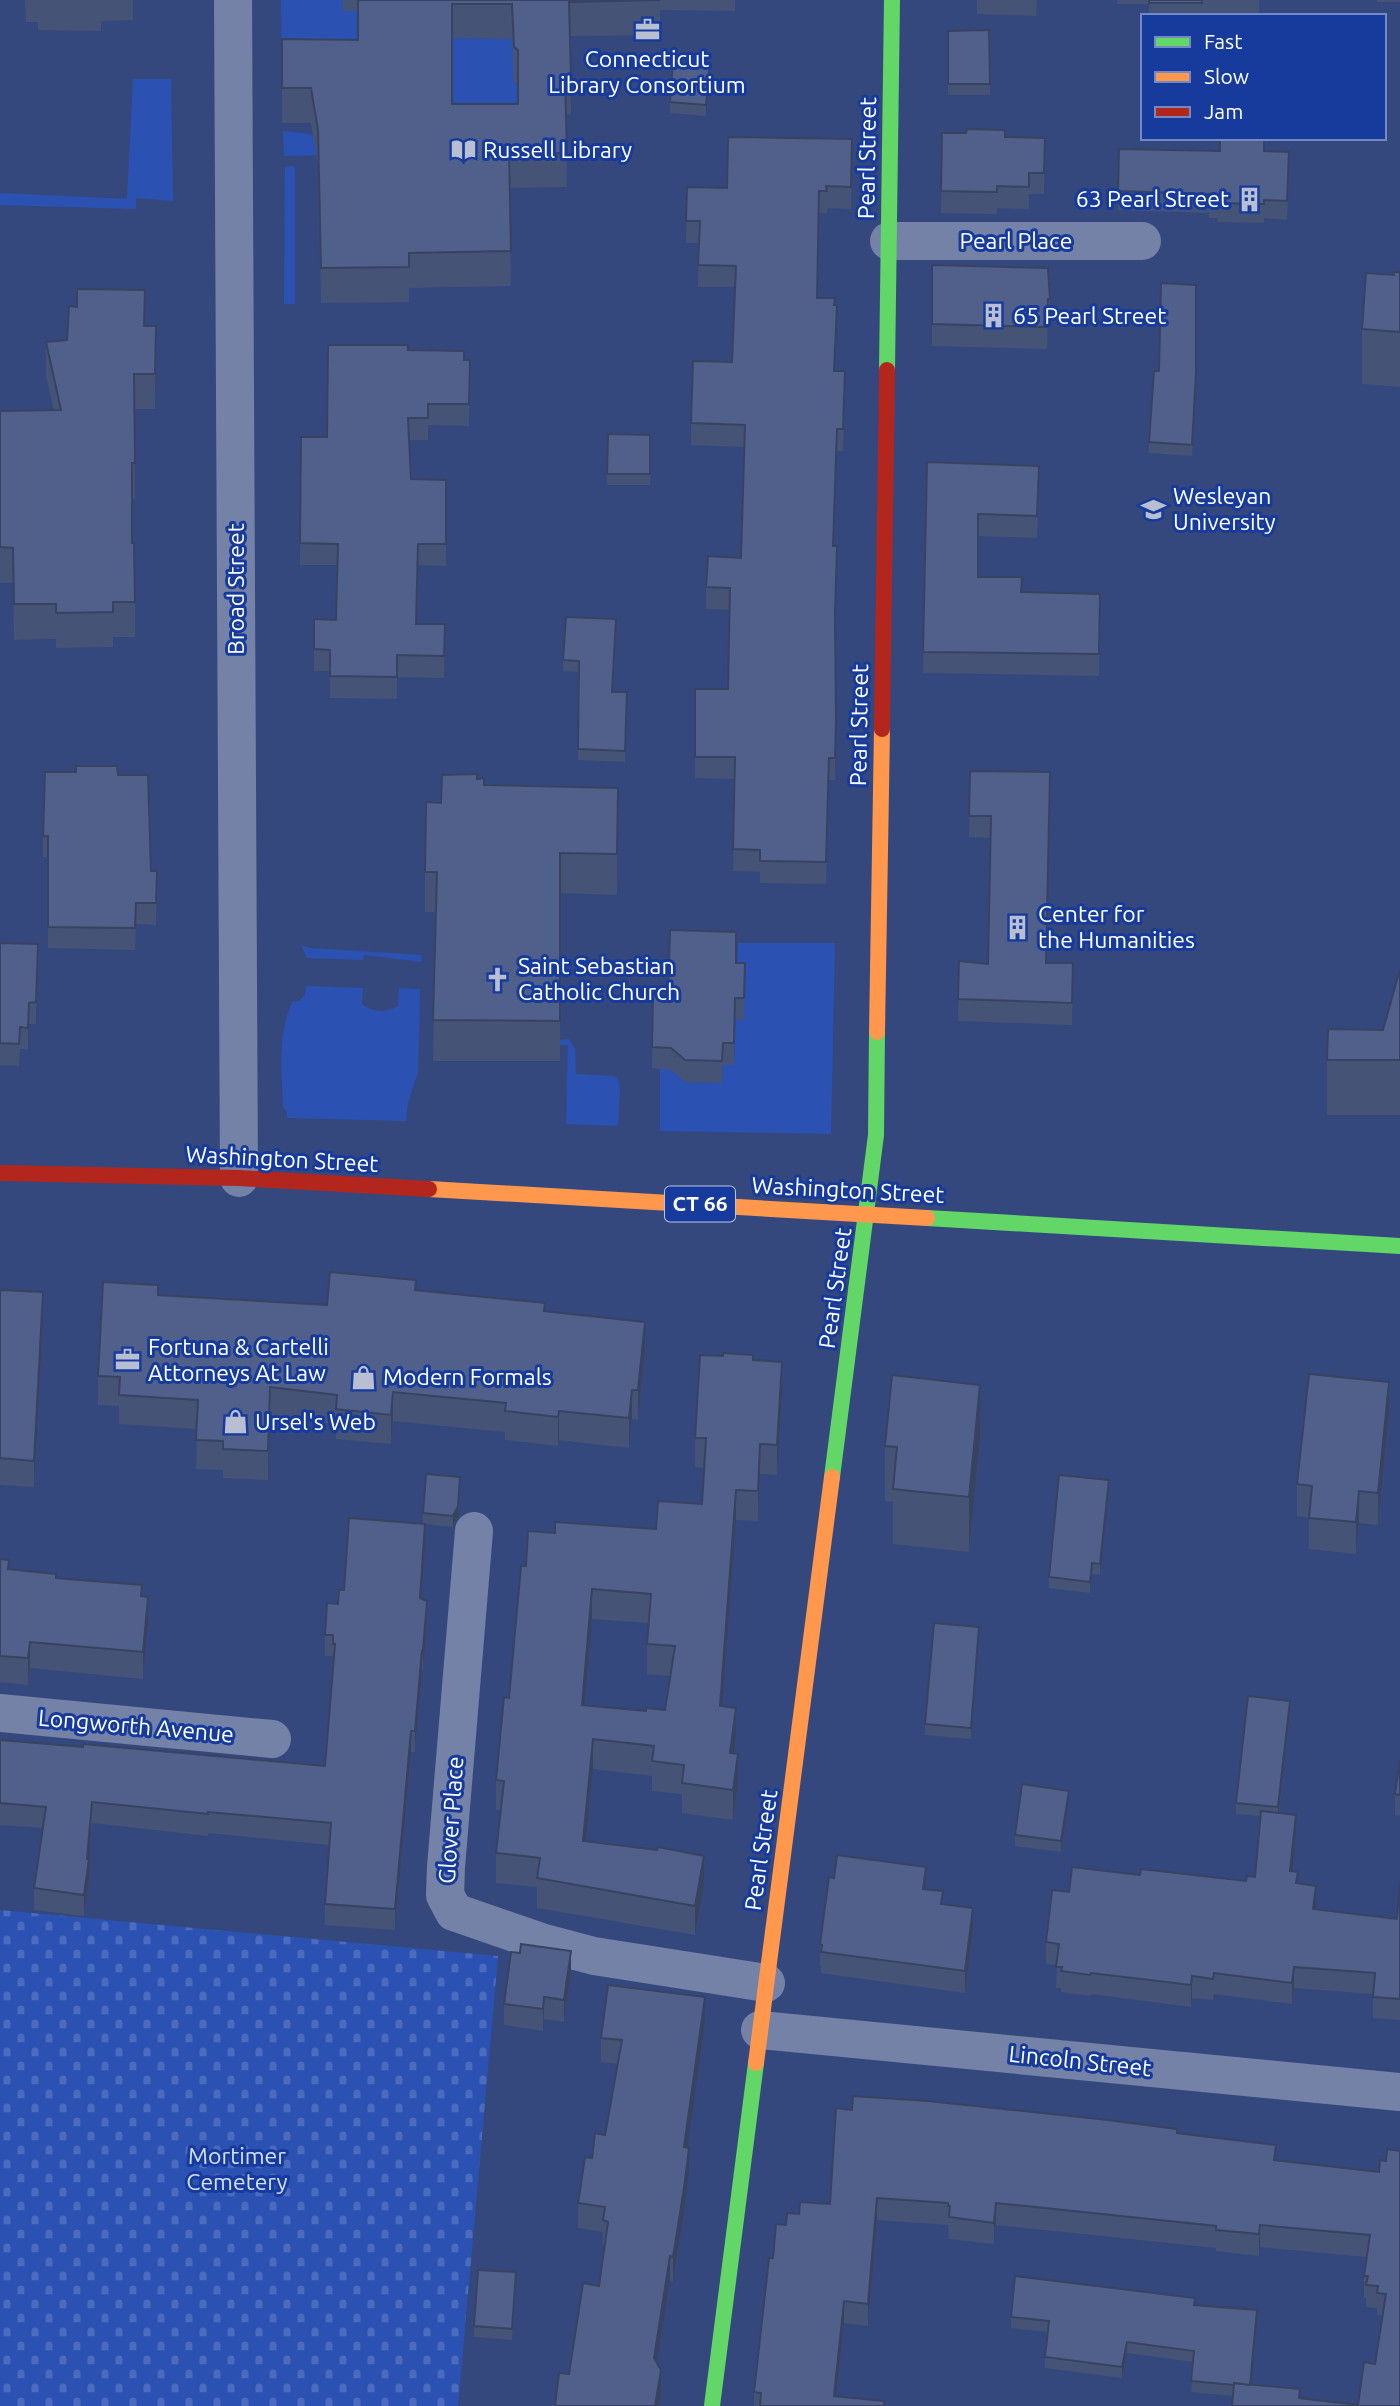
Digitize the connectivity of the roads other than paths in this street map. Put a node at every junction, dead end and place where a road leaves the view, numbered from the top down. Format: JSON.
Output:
{"nodes":[{"id":1,"x":233,"y":0,"type":"edge"},
{"id":2,"x":892,"y":0,"type":"edge"},
{"id":3,"x":889,"y":241,"type":"junction"},
{"id":4,"x":1142,"y":241,"type":"dead end"},
{"id":5,"x":0,"y":1172,"type":"edge"},
{"id":6,"x":239,"y":1178,"type":"junction"},
{"id":7,"x":867,"y":1213,"type":"junction"},
{"id":8,"x":1400,"y":1246,"type":"edge"},
{"id":9,"x":474,"y":1531,"type":"dead end"},
{"id":10,"x":0,"y":1713,"type":"edge"},
{"id":11,"x":272,"y":1739,"type":"dead end"},
{"id":12,"x":766,"y":1983,"type":"junction"},
{"id":13,"x":760,"y":2030,"type":"junction"},
{"id":14,"x":1400,"y":2092,"type":"edge"},
{"id":15,"x":712,"y":2406,"type":"edge"}],
"edges":[{"from":1,"to":6,"type":"street","name":"Broad Street"},
{"from":2,"to":3,"type":"main road","name":"Pearl Street"},
{"from":3,"to":4,"type":"street","name":"Pearl Place"},
{"from":3,"to":7,"type":"main road","name":"Pearl Street"},
{"from":5,"to":6,"type":"main road","name":"Washington Street","number":"CT 66"},
{"from":6,"to":7,"type":"main road","name":"Washington Street","number":"CT 66"},
{"from":7,"to":8,"type":"main road","name":"Washington Street","number":"CT 66"},
{"from":7,"to":12,"type":"main road","name":"Pearl Street"},
{"from":9,"to":12,"type":"street","name":"Glover Place"},
{"from":10,"to":11,"type":"street","name":"Longworth Avenue"},
{"from":12,"to":13,"type":"main road","name":"Pearl Street"},
{"from":13,"to":14,"type":"street","name":"Lincoln Street"},
{"from":13,"to":15,"type":"main road","name":"Pearl Street"}]}
